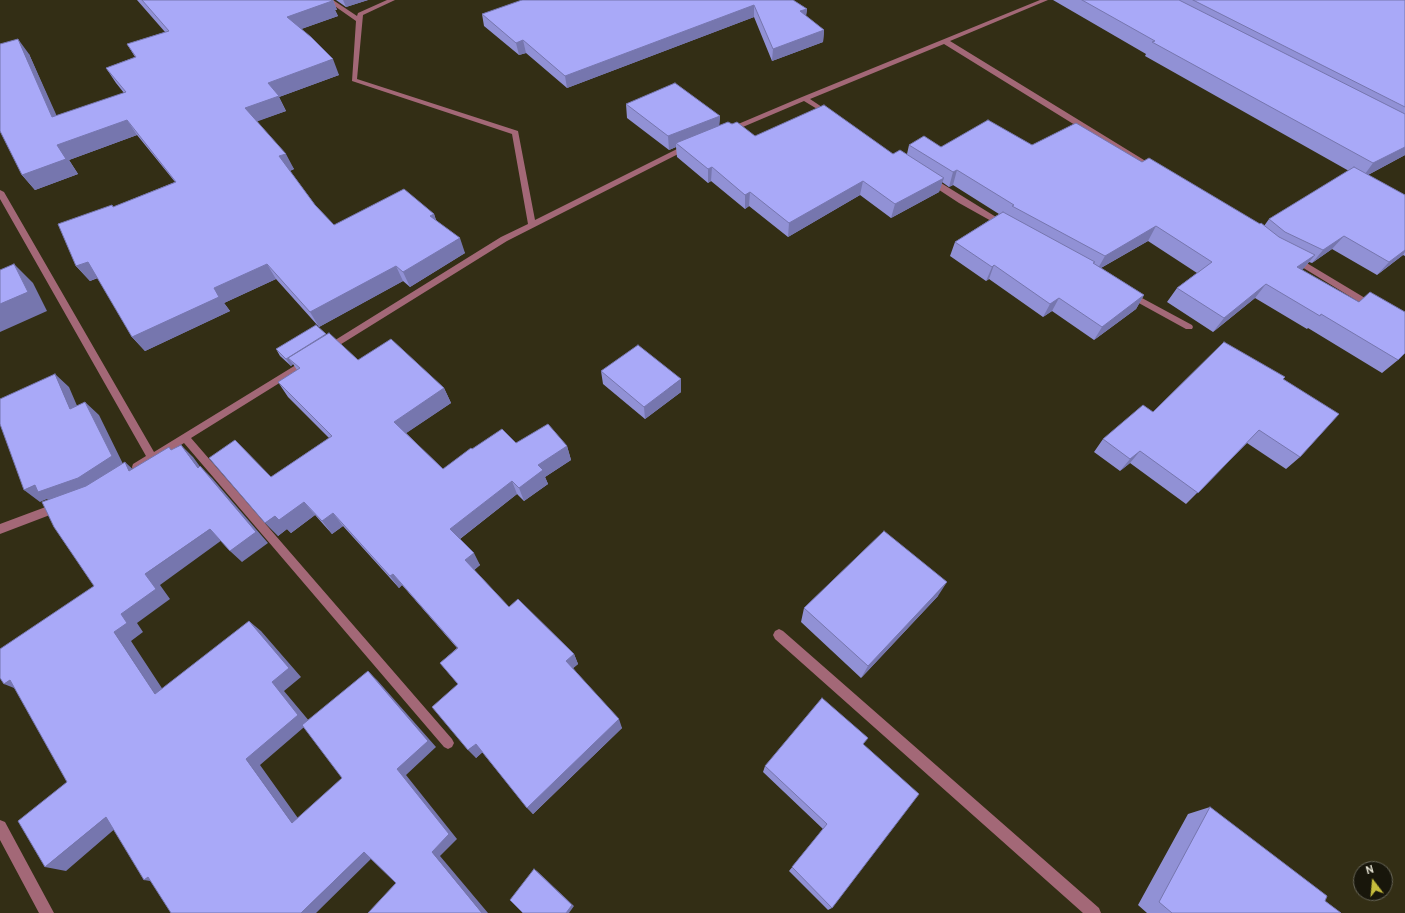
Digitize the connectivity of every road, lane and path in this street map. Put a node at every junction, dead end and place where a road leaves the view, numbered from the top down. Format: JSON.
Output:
{"nodes":[{"id":1,"x":329,"y":0,"type":"edge"},
{"id":2,"x":392,"y":0,"type":"edge"},
{"id":3,"x":1045,"y":0,"type":"edge"},
{"id":4,"x":359,"y":20,"type":"junction"},
{"id":5,"x":946,"y":42,"type":"junction"},
{"id":6,"x":804,"y":98,"type":"junction"},
{"id":7,"x":837,"y":119,"type":"edge"},
{"id":8,"x":720,"y":133,"type":"edge"},
{"id":9,"x":698,"y":142,"type":"edge"},
{"id":10,"x":1160,"y":174,"type":"edge"},
{"id":11,"x":922,"y":175,"type":"edge"},
{"id":12,"x":0,"y":192,"type":"edge"},
{"id":13,"x":532,"y":226,"type":"junction"},
{"id":14,"x":1010,"y":228,"type":"edge"},
{"id":15,"x":1289,"y":256,"type":"edge"},
{"id":16,"x":1120,"y":289,"type":"edge"},
{"id":17,"x":1379,"y":310,"type":"edge"},
{"id":18,"x":1189,"y":327,"type":"dead end"},
{"id":19,"x":185,"y":438,"type":"junction"},
{"id":20,"x":152,"y":458,"type":"junction"},
{"id":21,"x":127,"y":474,"type":"edge"},
{"id":22,"x":68,"y":504,"type":"edge"},
{"id":23,"x":0,"y":530,"type":"edge"},
{"id":24,"x":779,"y":635,"type":"dead end"},
{"id":25,"x":448,"y":743,"type":"edge"},
{"id":26,"x":0,"y":828,"type":"edge"},
{"id":27,"x":47,"y":913,"type":"edge"},
{"id":28,"x":1094,"y":913,"type":"edge"}],
"edges":[{"from":1,"to":4,"type":"street"},
{"from":2,"to":4,"type":"street"},
{"from":3,"to":5,"type":"street"},
{"from":4,"to":13,"type":"street"},
{"from":5,"to":6,"type":"street"},
{"from":5,"to":10,"type":"street"},
{"from":6,"to":7,"type":"street"},
{"from":6,"to":8,"type":"street"},
{"from":9,"to":13,"type":"street"},
{"from":11,"to":14,"type":"street"},
{"from":12,"to":20,"type":"street"},
{"from":13,"to":19,"type":"street"},
{"from":15,"to":17,"type":"street"},
{"from":16,"to":18,"type":"street"},
{"from":19,"to":20,"type":"street"},
{"from":19,"to":25,"type":"street"},
{"from":20,"to":21,"type":"street"},
{"from":22,"to":23,"type":"street"},
{"from":24,"to":28,"type":"street"},
{"from":26,"to":27,"type":"street"}]}
